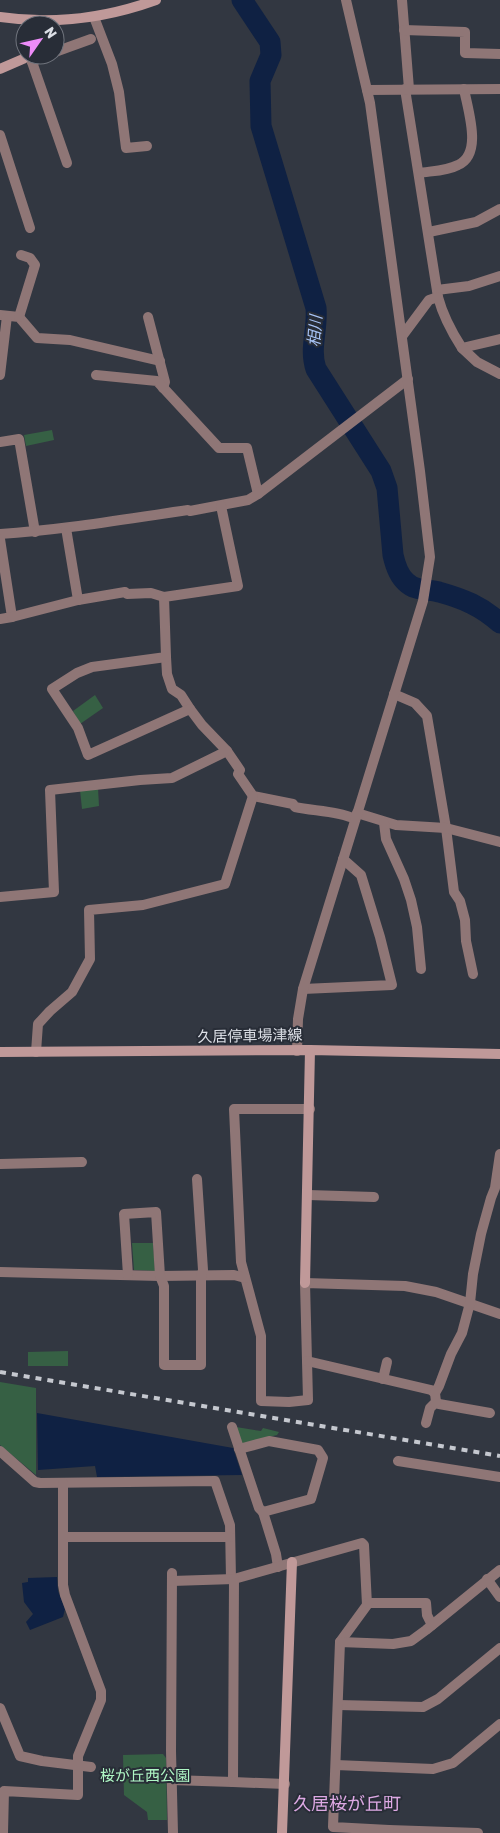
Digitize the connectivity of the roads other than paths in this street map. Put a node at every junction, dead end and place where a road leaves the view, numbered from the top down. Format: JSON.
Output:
{"nodes":[{"id":1,"x":156,"y":0,"type":"edge"},
{"id":2,"x":346,"y":0,"type":"edge"},
{"id":3,"x":402,"y":0,"type":"edge"},
{"id":4,"x":0,"y":16,"type":"edge"},
{"id":5,"x":94,"y":17,"type":"junction"},
{"id":6,"x":15,"y":19,"type":"edge"},
{"id":7,"x":65,"y":19,"type":"edge"},
{"id":8,"x":404,"y":30,"type":"junction"},
{"id":9,"x":90,"y":39,"type":"dead end"},
{"id":10,"x":65,"y":48,"type":"edge"},
{"id":11,"x":500,"y":54,"type":"edge"},
{"id":12,"x":15,"y":62,"type":"edge"},
{"id":13,"x":32,"y":65,"type":"edge"},
{"id":14,"x":0,"y":69,"type":"edge"},
{"id":15,"x":407,"y":89,"type":"junction"},
{"id":16,"x":500,"y":89,"type":"edge"},
{"id":17,"x":367,"y":90,"type":"junction"},
{"id":18,"x":464,"y":90,"type":"junction"},
{"id":19,"x":0,"y":135,"type":"edge"},
{"id":20,"x":147,"y":146,"type":"dead end"},
{"id":21,"x":67,"y":163,"type":"dead end"},
{"id":22,"x":419,"y":173,"type":"junction"},
{"id":23,"x":500,"y":209,"type":"edge"},
{"id":24,"x":30,"y":228,"type":"dead end"},
{"id":25,"x":428,"y":232,"type":"junction"},
{"id":26,"x":21,"y":255,"type":"dead end"},
{"id":27,"x":500,"y":276,"type":"edge"},
{"id":28,"x":437,"y":294,"type":"junction"},
{"id":29,"x":3,"y":315,"type":"edge"},
{"id":30,"x":19,"y":317,"type":"junction"},
{"id":31,"x":148,"y":317,"type":"dead end"},
{"id":32,"x":403,"y":335,"type":"junction"},
{"id":33,"x":500,"y":339,"type":"edge"},
{"id":34,"x":462,"y":348,"type":"junction"},
{"id":35,"x":160,"y":360,"type":"junction"},
{"id":36,"x":500,"y":374,"type":"edge"},
{"id":37,"x":0,"y":375,"type":"edge"},
{"id":38,"x":96,"y":375,"type":"dead end"},
{"id":39,"x":408,"y":378,"type":"junction"},
{"id":40,"x":163,"y":388,"type":"junction"},
{"id":41,"x":0,"y":442,"type":"edge"},
{"id":42,"x":258,"y":494,"type":"junction"},
{"id":43,"x":221,"y":506,"type":"junction"},
{"id":44,"x":66,"y":528,"type":"junction"},
{"id":45,"x":35,"y":532,"type":"junction"},
{"id":46,"x":0,"y":534,"type":"edge"},
{"id":47,"x":0,"y":539,"type":"edge"},
{"id":48,"x":164,"y":598,"type":"junction"},
{"id":49,"x":78,"y":600,"type":"junction"},
{"id":50,"x":12,"y":617,"type":"junction"},
{"id":51,"x":0,"y":619,"type":"edge"},
{"id":52,"x":166,"y":658,"type":"junction"},
{"id":53,"x":394,"y":694,"type":"junction"},
{"id":54,"x":190,"y":709,"type":"junction"},
{"id":55,"x":227,"y":751,"type":"junction"},
{"id":56,"x":253,"y":796,"type":"junction"},
{"id":57,"x":356,"y":816,"type":"junction"},
{"id":58,"x":384,"y":823,"type":"junction"},
{"id":59,"x":446,"y":828,"type":"junction"},
{"id":60,"x":500,"y":842,"type":"edge"},
{"id":61,"x":343,"y":859,"type":"junction"},
{"id":62,"x":0,"y":897,"type":"edge"},
{"id":63,"x":421,"y":969,"type":"dead end"},
{"id":64,"x":473,"y":974,"type":"dead end"},
{"id":65,"x":303,"y":989,"type":"junction"},
{"id":66,"x":310,"y":1050,"type":"junction"},
{"id":67,"x":0,"y":1052,"type":"edge"},
{"id":68,"x":36,"y":1052,"type":"junction"},
{"id":69,"x":296,"y":1052,"type":"junction"},
{"id":70,"x":500,"y":1054,"type":"edge"},
{"id":71,"x":310,"y":1109,"type":"junction"},
{"id":72,"x":500,"y":1154,"type":"edge"},
{"id":73,"x":82,"y":1162,"type":"dead end"},
{"id":74,"x":0,"y":1164,"type":"edge"},
{"id":75,"x":197,"y":1179,"type":"dead end"},
{"id":76,"x":308,"y":1195,"type":"junction"},
{"id":77,"x":374,"y":1197,"type":"dead end"},
{"id":78,"x":0,"y":1272,"type":"edge"},
{"id":79,"x":128,"y":1275,"type":"junction"},
{"id":80,"x":160,"y":1276,"type":"junction"},
{"id":81,"x":201,"y":1277,"type":"junction"},
{"id":82,"x":245,"y":1278,"type":"junction"},
{"id":83,"x":305,"y":1283,"type":"junction"},
{"id":84,"x":470,"y":1304,"type":"junction"},
{"id":85,"x":500,"y":1314,"type":"edge"},
{"id":86,"x":307,"y":1361,"type":"junction"},
{"id":87,"x":387,"y":1362,"type":"dead end"},
{"id":88,"x":383,"y":1379,"type":"junction"},
{"id":89,"x":435,"y":1397,"type":"junction"},
{"id":90,"x":490,"y":1413,"type":"dead end"},
{"id":91,"x":426,"y":1423,"type":"dead end"},
{"id":92,"x":232,"y":1427,"type":"dead end"},
{"id":93,"x":239,"y":1449,"type":"junction"},
{"id":94,"x":2,"y":1455,"type":"edge"},
{"id":95,"x":398,"y":1461,"type":"dead end"},
{"id":96,"x":500,"y":1477,"type":"edge"},
{"id":97,"x":63,"y":1483,"type":"junction"},
{"id":98,"x":263,"y":1512,"type":"junction"},
{"id":99,"x":63,"y":1537,"type":"junction"},
{"id":100,"x":230,"y":1537,"type":"junction"},
{"id":101,"x":292,"y":1562,"type":"junction"},
{"id":102,"x":278,"y":1567,"type":"junction"},
{"id":103,"x":500,"y":1570,"type":"edge"},
{"id":104,"x":232,"y":1579,"type":"junction"},
{"id":105,"x":487,"y":1579,"type":"junction"},
{"id":106,"x":500,"y":1597,"type":"edge"},
{"id":107,"x":367,"y":1603,"type":"junction"},
{"id":108,"x":432,"y":1625,"type":"junction"},
{"id":109,"x":340,"y":1642,"type":"junction"},
{"id":110,"x":500,"y":1648,"type":"edge"},
{"id":111,"x":338,"y":1705,"type":"junction"},
{"id":112,"x":0,"y":1708,"type":"edge"},
{"id":113,"x":500,"y":1724,"type":"edge"},
{"id":114,"x":336,"y":1765,"type":"junction"},
{"id":115,"x":78,"y":1766,"type":"junction"},
{"id":116,"x":91,"y":1767,"type":"dead end"},
{"id":117,"x":172,"y":1780,"type":"junction"},
{"id":118,"x":233,"y":1782,"type":"junction"},
{"id":119,"x":284,"y":1784,"type":"junction"},
{"id":120,"x":389,"y":1831,"type":"edge"},
{"id":121,"x":3,"y":1833,"type":"edge"},
{"id":122,"x":173,"y":1833,"type":"edge"},
{"id":123,"x":282,"y":1833,"type":"edge"},
{"id":124,"x":478,"y":1833,"type":"edge"}],
"edges":[{"from":1,"to":5,"type":"main road"},
{"from":2,"to":17,"type":"street"},
{"from":3,"to":8,"type":"street"},
{"from":4,"to":6,"type":"main road"},
{"from":5,"to":7,"type":"main road"},
{"from":5,"to":20,"type":"street"},
{"from":8,"to":11,"type":"street"},
{"from":8,"to":15,"type":"street"},
{"from":9,"to":10,"type":"street"},
{"from":12,"to":14,"type":"main road"},
{"from":13,"to":21,"type":"street"},
{"from":15,"to":17,"type":"street"},
{"from":15,"to":18,"type":"street"},
{"from":15,"to":22,"type":"street"},
{"from":16,"to":18,"type":"street"},
{"from":17,"to":32,"type":"street"},
{"from":18,"to":22,"type":"street"},
{"from":19,"to":24,"type":"street"},
{"from":22,"to":25,"type":"street"},
{"from":23,"to":25,"type":"street"},
{"from":25,"to":28,"type":"street"},
{"from":26,"to":30,"type":"street"},
{"from":27,"to":28,"type":"street"},
{"from":28,"to":32,"type":"street"},
{"from":28,"to":34,"type":"street"},
{"from":29,"to":30,"type":"street"},
{"from":29,"to":37,"type":"street"},
{"from":30,"to":35,"type":"street"},
{"from":31,"to":35,"type":"street"},
{"from":32,"to":39,"type":"street"},
{"from":33,"to":34,"type":"street"},
{"from":34,"to":36,"type":"street"},
{"from":35,"to":40,"type":"street"},
{"from":38,"to":40,"type":"street"},
{"from":39,"to":42,"type":"street"},
{"from":39,"to":53,"type":"street"},
{"from":40,"to":42,"type":"street"},
{"from":41,"to":45,"type":"street"},
{"from":42,"to":43,"type":"street"},
{"from":43,"to":44,"type":"street"},
{"from":43,"to":48,"type":"street"},
{"from":44,"to":45,"type":"street"},
{"from":44,"to":49,"type":"street"},
{"from":45,"to":46,"type":"street"},
{"from":47,"to":50,"type":"street"},
{"from":48,"to":49,"type":"street"},
{"from":48,"to":52,"type":"street"},
{"from":49,"to":50,"type":"street"},
{"from":50,"to":51,"type":"street"},
{"from":52,"to":54,"type":"street"},
{"from":52,"to":54,"type":"street"},
{"from":53,"to":57,"type":"street"},
{"from":53,"to":59,"type":"street"},
{"from":54,"to":55,"type":"street"},
{"from":55,"to":56,"type":"street"},
{"from":55,"to":62,"type":"street"},
{"from":56,"to":57,"type":"street"},
{"from":56,"to":68,"type":"street"},
{"from":57,"to":58,"type":"street"},
{"from":57,"to":61,"type":"street"},
{"from":58,"to":59,"type":"street"},
{"from":58,"to":63,"type":"street"},
{"from":59,"to":60,"type":"street"},
{"from":59,"to":64,"type":"street"},
{"from":61,"to":65,"type":"street"},
{"from":61,"to":65,"type":"street"},
{"from":65,"to":69,"type":"street"},
{"from":66,"to":69,"type":"main road","name":"久居停車場津線"},
{"from":66,"to":70,"type":"main road","name":"久居停車場津線"},
{"from":66,"to":71,"type":"main road"},
{"from":67,"to":68,"type":"main road","name":"久居停車場津線"},
{"from":68,"to":69,"type":"main road","name":"久居停車場津線"},
{"from":71,"to":76,"type":"main road"},
{"from":71,"to":82,"type":"street"},
{"from":72,"to":84,"type":"street"},
{"from":73,"to":74,"type":"street"},
{"from":75,"to":81,"type":"street"},
{"from":76,"to":77,"type":"street"},
{"from":76,"to":83,"type":"main road"},
{"from":78,"to":79,"type":"street"},
{"from":79,"to":80,"type":"street"},
{"from":79,"to":80,"type":"street"},
{"from":80,"to":81,"type":"street"},
{"from":80,"to":81,"type":"street"},
{"from":81,"to":82,"type":"street"},
{"from":82,"to":86,"type":"street"},
{"from":83,"to":84,"type":"street"},
{"from":83,"to":86,"type":"street"},
{"from":84,"to":85,"type":"street"},
{"from":84,"to":89,"type":"street"},
{"from":86,"to":88,"type":"street"},
{"from":87,"to":88,"type":"street"},
{"from":88,"to":89,"type":"street"},
{"from":89,"to":90,"type":"street"},
{"from":89,"to":91,"type":"street"},
{"from":92,"to":93,"type":"street"},
{"from":93,"to":98,"type":"street"},
{"from":93,"to":98,"type":"street"},
{"from":94,"to":97,"type":"street"},
{"from":95,"to":96,"type":"street"},
{"from":97,"to":99,"type":"street"},
{"from":97,"to":100,"type":"street"},
{"from":98,"to":102,"type":"street"},
{"from":99,"to":100,"type":"street"},
{"from":99,"to":115,"type":"street"},
{"from":100,"to":104,"type":"street"},
{"from":101,"to":102,"type":"street"},
{"from":101,"to":107,"type":"street"},
{"from":101,"to":119,"type":"main road"},
{"from":102,"to":104,"type":"street"},
{"from":103,"to":105,"type":"street"},
{"from":104,"to":117,"type":"street"},
{"from":104,"to":118,"type":"street"},
{"from":105,"to":106,"type":"street"},
{"from":105,"to":108,"type":"street"},
{"from":107,"to":108,"type":"street"},
{"from":107,"to":109,"type":"street"},
{"from":108,"to":109,"type":"street"},
{"from":109,"to":111,"type":"street"},
{"from":110,"to":111,"type":"street"},
{"from":111,"to":114,"type":"street"},
{"from":112,"to":115,"type":"street"},
{"from":113,"to":114,"type":"street"},
{"from":114,"to":120,"type":"street"},
{"from":115,"to":116,"type":"street"},
{"from":115,"to":121,"type":"street"},
{"from":117,"to":118,"type":"street"},
{"from":117,"to":122,"type":"street"},
{"from":118,"to":119,"type":"street"},
{"from":119,"to":123,"type":"main road"},
{"from":120,"to":124,"type":"street"}]}
